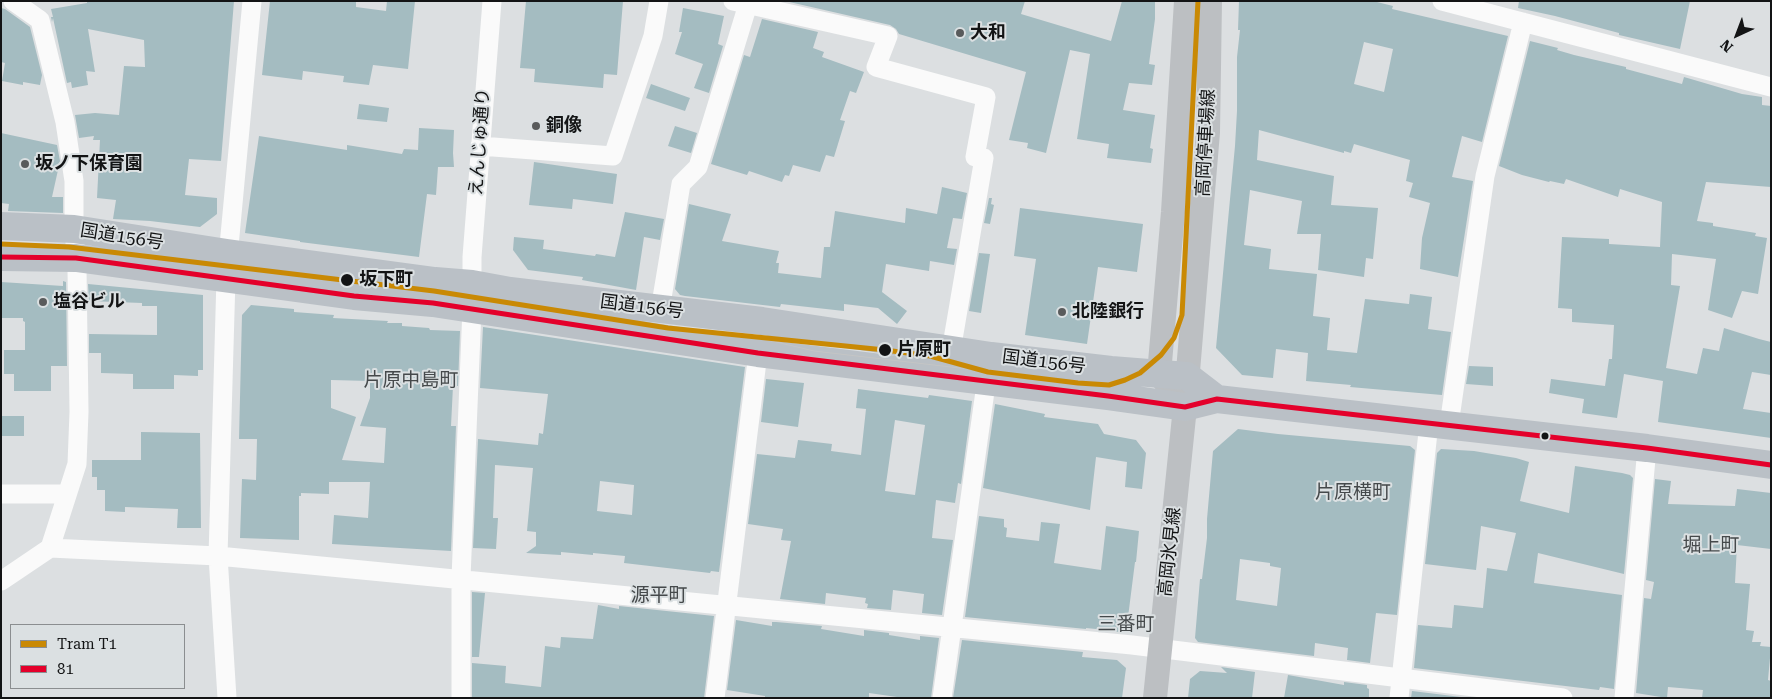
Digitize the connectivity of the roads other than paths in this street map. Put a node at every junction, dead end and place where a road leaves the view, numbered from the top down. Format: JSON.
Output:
{"nodes":[{"id":1,"x":13,"y":1,"type":"edge"},
{"id":2,"x":252,"y":1,"type":"edge"},
{"id":3,"x":492,"y":1,"type":"edge"},
{"id":4,"x":659,"y":1,"type":"edge"},
{"id":5,"x":1186,"y":1,"type":"edge"},
{"id":6,"x":1210,"y":1,"type":"edge"},
{"id":7,"x":1442,"y":1,"type":"edge"},
{"id":8,"x":743,"y":2,"type":"edge"},
{"id":9,"x":1505,"y":9,"type":"edge"},
{"id":10,"x":1523,"y":22,"type":"junction"},
{"id":11,"x":1771,"y":87,"type":"edge"},
{"id":12,"x":480,"y":146,"type":"junction"},
{"id":13,"x":1,"y":226,"type":"edge"},
{"id":14,"x":74,"y":229,"type":"junction"},
{"id":15,"x":1,"y":257,"type":"edge"},
{"id":16,"x":76,"y":258,"type":"junction"},
{"id":17,"x":227,"y":266,"type":"junction"},
{"id":18,"x":472,"y":296,"type":"junction"},
{"id":19,"x":660,"y":310,"type":"junction"},
{"id":20,"x":762,"y":321,"type":"junction"},
{"id":21,"x":951,"y":351,"type":"junction"},
{"id":22,"x":758,"y":353,"type":"junction"},
{"id":23,"x":988,"y":368,"type":"junction"},
{"id":24,"x":1159,"y":374,"type":"junction"},
{"id":25,"x":1187,"y":376,"type":"junction"},
{"id":26,"x":1217,"y":399,"type":"junction"},
{"id":27,"x":1185,"y":407,"type":"junction"},
{"id":28,"x":1439,"y":424,"type":"junction"},
{"id":29,"x":1647,"y":448,"type":"junction"},
{"id":30,"x":1771,"y":465,"type":"edge"},
{"id":31,"x":1,"y":494,"type":"edge"},
{"id":32,"x":67,"y":494,"type":"junction"},
{"id":33,"x":50,"y":548,"type":"junction"},
{"id":34,"x":218,"y":556,"type":"junction"},
{"id":35,"x":461,"y":578,"type":"junction"},
{"id":36,"x":1,"y":581,"type":"edge"},
{"id":37,"x":728,"y":604,"type":"junction"},
{"id":38,"x":951,"y":627,"type":"junction"},
{"id":39,"x":1159,"y":648,"type":"junction"},
{"id":40,"x":1401,"y":678,"type":"junction"},
{"id":41,"x":227,"y":698,"type":"edge"},
{"id":42,"x":461,"y":698,"type":"edge"},
{"id":43,"x":715,"y":698,"type":"edge"},
{"id":44,"x":942,"y":698,"type":"edge"},
{"id":45,"x":1155,"y":698,"type":"edge"},
{"id":46,"x":1399,"y":698,"type":"edge"},
{"id":47,"x":1563,"y":698,"type":"edge"},
{"id":48,"x":1624,"y":698,"type":"edge"}],
"edges":[{"from":1,"to":14,"type":"street"},
{"from":2,"to":17,"type":"street"},
{"from":3,"to":12,"type":"street","name":"えんじゅ通り"},
{"from":4,"to":12,"type":"street"},
{"from":5,"to":24,"type":"main road","name":"高岡停車場線"},
{"from":6,"to":25,"type":"main road","name":"高岡停車場線"},
{"from":7,"to":9,"type":"street"},
{"from":8,"to":19,"type":"street"},
{"from":8,"to":21,"type":"street"},
{"from":9,"to":10,"type":"street"},
{"from":10,"to":11,"type":"street"},
{"from":10,"to":28,"type":"street"},
{"from":12,"to":18,"type":"street","name":"えんじゅ通り"},
{"from":13,"to":14,"type":"highway","name":"国道156号"},
{"from":14,"to":16,"type":"street"},
{"from":14,"to":17,"type":"highway","name":"国道156号"},
{"from":15,"to":16,"type":"highway","name":"国道156号"},
{"from":16,"to":17,"type":"highway","name":"国道156号"},
{"from":16,"to":32,"type":"street"},
{"from":17,"to":18,"type":"highway","name":"国道156号"},
{"from":17,"to":34,"type":"street"},
{"from":18,"to":19,"type":"highway","name":"国道156号"},
{"from":18,"to":22,"type":"highway","name":"国道156号"},
{"from":18,"to":35,"type":"street","name":"えんじゅ通り"},
{"from":19,"to":20,"type":"highway","name":"国道156号"},
{"from":20,"to":21,"type":"highway","name":"国道156号"},
{"from":20,"to":22,"type":"street"},
{"from":21,"to":23,"type":"highway","name":"国道156号"},
{"from":22,"to":23,"type":"highway","name":"国道156号"},
{"from":22,"to":37,"type":"street"},
{"from":23,"to":24,"type":"highway","name":"国道156号"},
{"from":23,"to":27,"type":"highway","name":"国道156号"},
{"from":23,"to":38,"type":"street"},
{"from":24,"to":25,"type":"highway","name":"国道156号"},
{"from":24,"to":27,"type":"main road"},
{"from":25,"to":26,"type":"highway"},
{"from":25,"to":27,"type":"main road","name":"高岡停車場線"},
{"from":26,"to":27,"type":"highway","name":"国道156号"},
{"from":26,"to":28,"type":"highway","name":"国道156号"},
{"from":27,"to":39,"type":"main road","name":"高岡氷見線"},
{"from":28,"to":29,"type":"highway","name":"国道156号"},
{"from":28,"to":40,"type":"street"},
{"from":29,"to":30,"type":"highway","name":"国道156号"},
{"from":29,"to":48,"type":"street"},
{"from":31,"to":32,"type":"street"},
{"from":32,"to":33,"type":"street"},
{"from":33,"to":34,"type":"street"},
{"from":33,"to":36,"type":"street"},
{"from":34,"to":35,"type":"street"},
{"from":34,"to":41,"type":"street"},
{"from":35,"to":37,"type":"street"},
{"from":35,"to":42,"type":"street","name":"えんじゅ通り"},
{"from":37,"to":38,"type":"street"},
{"from":37,"to":43,"type":"street"},
{"from":38,"to":39,"type":"street"},
{"from":38,"to":44,"type":"street"},
{"from":39,"to":40,"type":"street"},
{"from":39,"to":45,"type":"main road","name":"高岡氷見線"},
{"from":40,"to":46,"type":"street"},
{"from":40,"to":47,"type":"street"}]}
